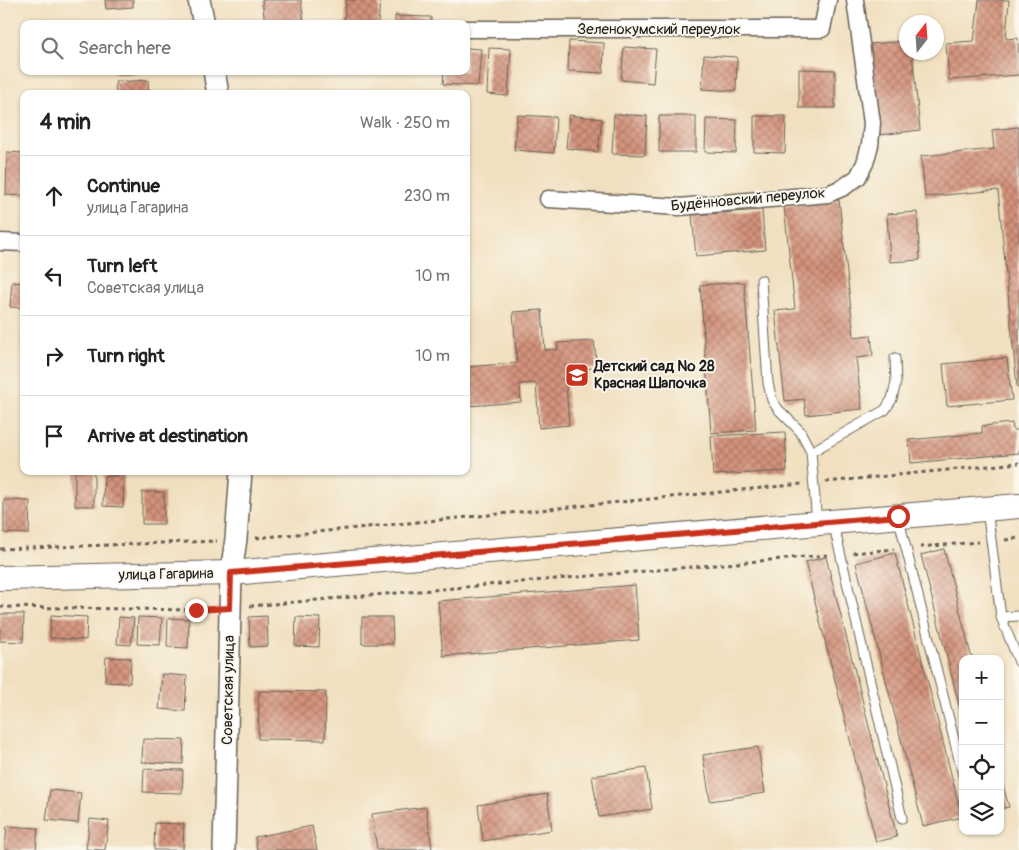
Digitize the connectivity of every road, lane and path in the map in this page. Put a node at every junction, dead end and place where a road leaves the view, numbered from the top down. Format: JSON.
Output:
{"nodes":[{"id":1,"x":199,"y":0,"type":"edge"},
{"id":2,"x":828,"y":0,"type":"edge"},
{"id":3,"x":856,"y":0,"type":"edge"},
{"id":4,"x":203,"y":20,"type":"edge"},
{"id":5,"x":470,"y":29,"type":"edge"},
{"id":6,"x":215,"y":75,"type":"edge"},
{"id":7,"x":217,"y":90,"type":"edge"},
{"id":8,"x":548,"y":200,"type":"dead end"},
{"id":9,"x":0,"y":242,"type":"edge"},
{"id":10,"x":20,"y":243,"type":"edge"},
{"id":11,"x":761,"y":280,"type":"dead end"},
{"id":12,"x":895,"y":358,"type":"dead end"},
{"id":13,"x":811,"y":452,"type":"junction"},
{"id":14,"x":1019,"y":462,"type":"edge"},
{"id":15,"x":241,"y":475,"type":"edge"},
{"id":16,"x":814,"y":483,"type":"junction"},
{"id":17,"x":1019,"y":506,"type":"edge"},
{"id":18,"x":987,"y":508,"type":"junction"},
{"id":19,"x":898,"y":516,"type":"junction"},
{"id":20,"x":825,"y":522,"type":"junction"},
{"id":21,"x":1019,"y":538,"type":"edge"},
{"id":22,"x":236,"y":540,"type":"junction"},
{"id":23,"x":992,"y":541,"type":"junction"},
{"id":24,"x":0,"y":548,"type":"edge"},
{"id":25,"x":906,"y":548,"type":"junction"},
{"id":26,"x":841,"y":554,"type":"junction"},
{"id":27,"x":231,"y":573,"type":"junction"},
{"id":28,"x":0,"y":578,"type":"edge"},
{"id":29,"x":0,"y":607,"type":"edge"},
{"id":30,"x":230,"y":608,"type":"junction"},
{"id":31,"x":1019,"y":616,"type":"edge"},
{"id":32,"x":1001,"y":617,"type":"junction"},
{"id":33,"x":1019,"y":662,"type":"edge"},
{"id":34,"x":959,"y":759,"type":"edge"},
{"id":35,"x":902,"y":818,"type":"dead end"},
{"id":36,"x":224,"y":850,"type":"edge"}],
"edges":[{"from":1,"to":4,"type":"street"},
{"from":2,"to":5,"type":"street","name":"Зеленокумский переулок"},
{"from":3,"to":8,"type":"street","name":"Будённовский переулок"},
{"from":6,"to":7,"type":"street"},
{"from":9,"to":10,"type":"street"},
{"from":11,"to":13,"type":"lane"},
{"from":12,"to":13,"type":"lane"},
{"from":13,"to":16,"type":"lane"},
{"from":14,"to":16,"type":"path"},
{"from":15,"to":22,"type":"street","name":"Советская улица"},
{"from":16,"to":20,"type":"lane"},
{"from":16,"to":22,"type":"path"},
{"from":17,"to":18,"type":"main road","name":"улица Гагарина"},
{"from":18,"to":19,"type":"main road","name":"улица Гагарина"},
{"from":18,"to":23,"type":"lane"},
{"from":19,"to":20,"type":"main road","name":"улица Гагарина"},
{"from":19,"to":25,"type":"lane"},
{"from":20,"to":26,"type":"lane"},
{"from":20,"to":27,"type":"main road","name":"улица Гагарина"},
{"from":21,"to":23,"type":"path"},
{"from":22,"to":24,"type":"path"},
{"from":22,"to":27,"type":"street","name":"Советская улица"},
{"from":23,"to":25,"type":"path"},
{"from":23,"to":32,"type":"lane"},
{"from":25,"to":26,"type":"path"},
{"from":25,"to":34,"type":"lane"},
{"from":26,"to":30,"type":"path"},
{"from":26,"to":35,"type":"lane"},
{"from":27,"to":28,"type":"main road","name":"улица Гагарина"},
{"from":27,"to":30,"type":"street","name":"Советская улица"},
{"from":29,"to":30,"type":"path"},
{"from":30,"to":36,"type":"street","name":"Советская улица"},
{"from":31,"to":32,"type":"lane"},
{"from":32,"to":33,"type":"lane"}]}
